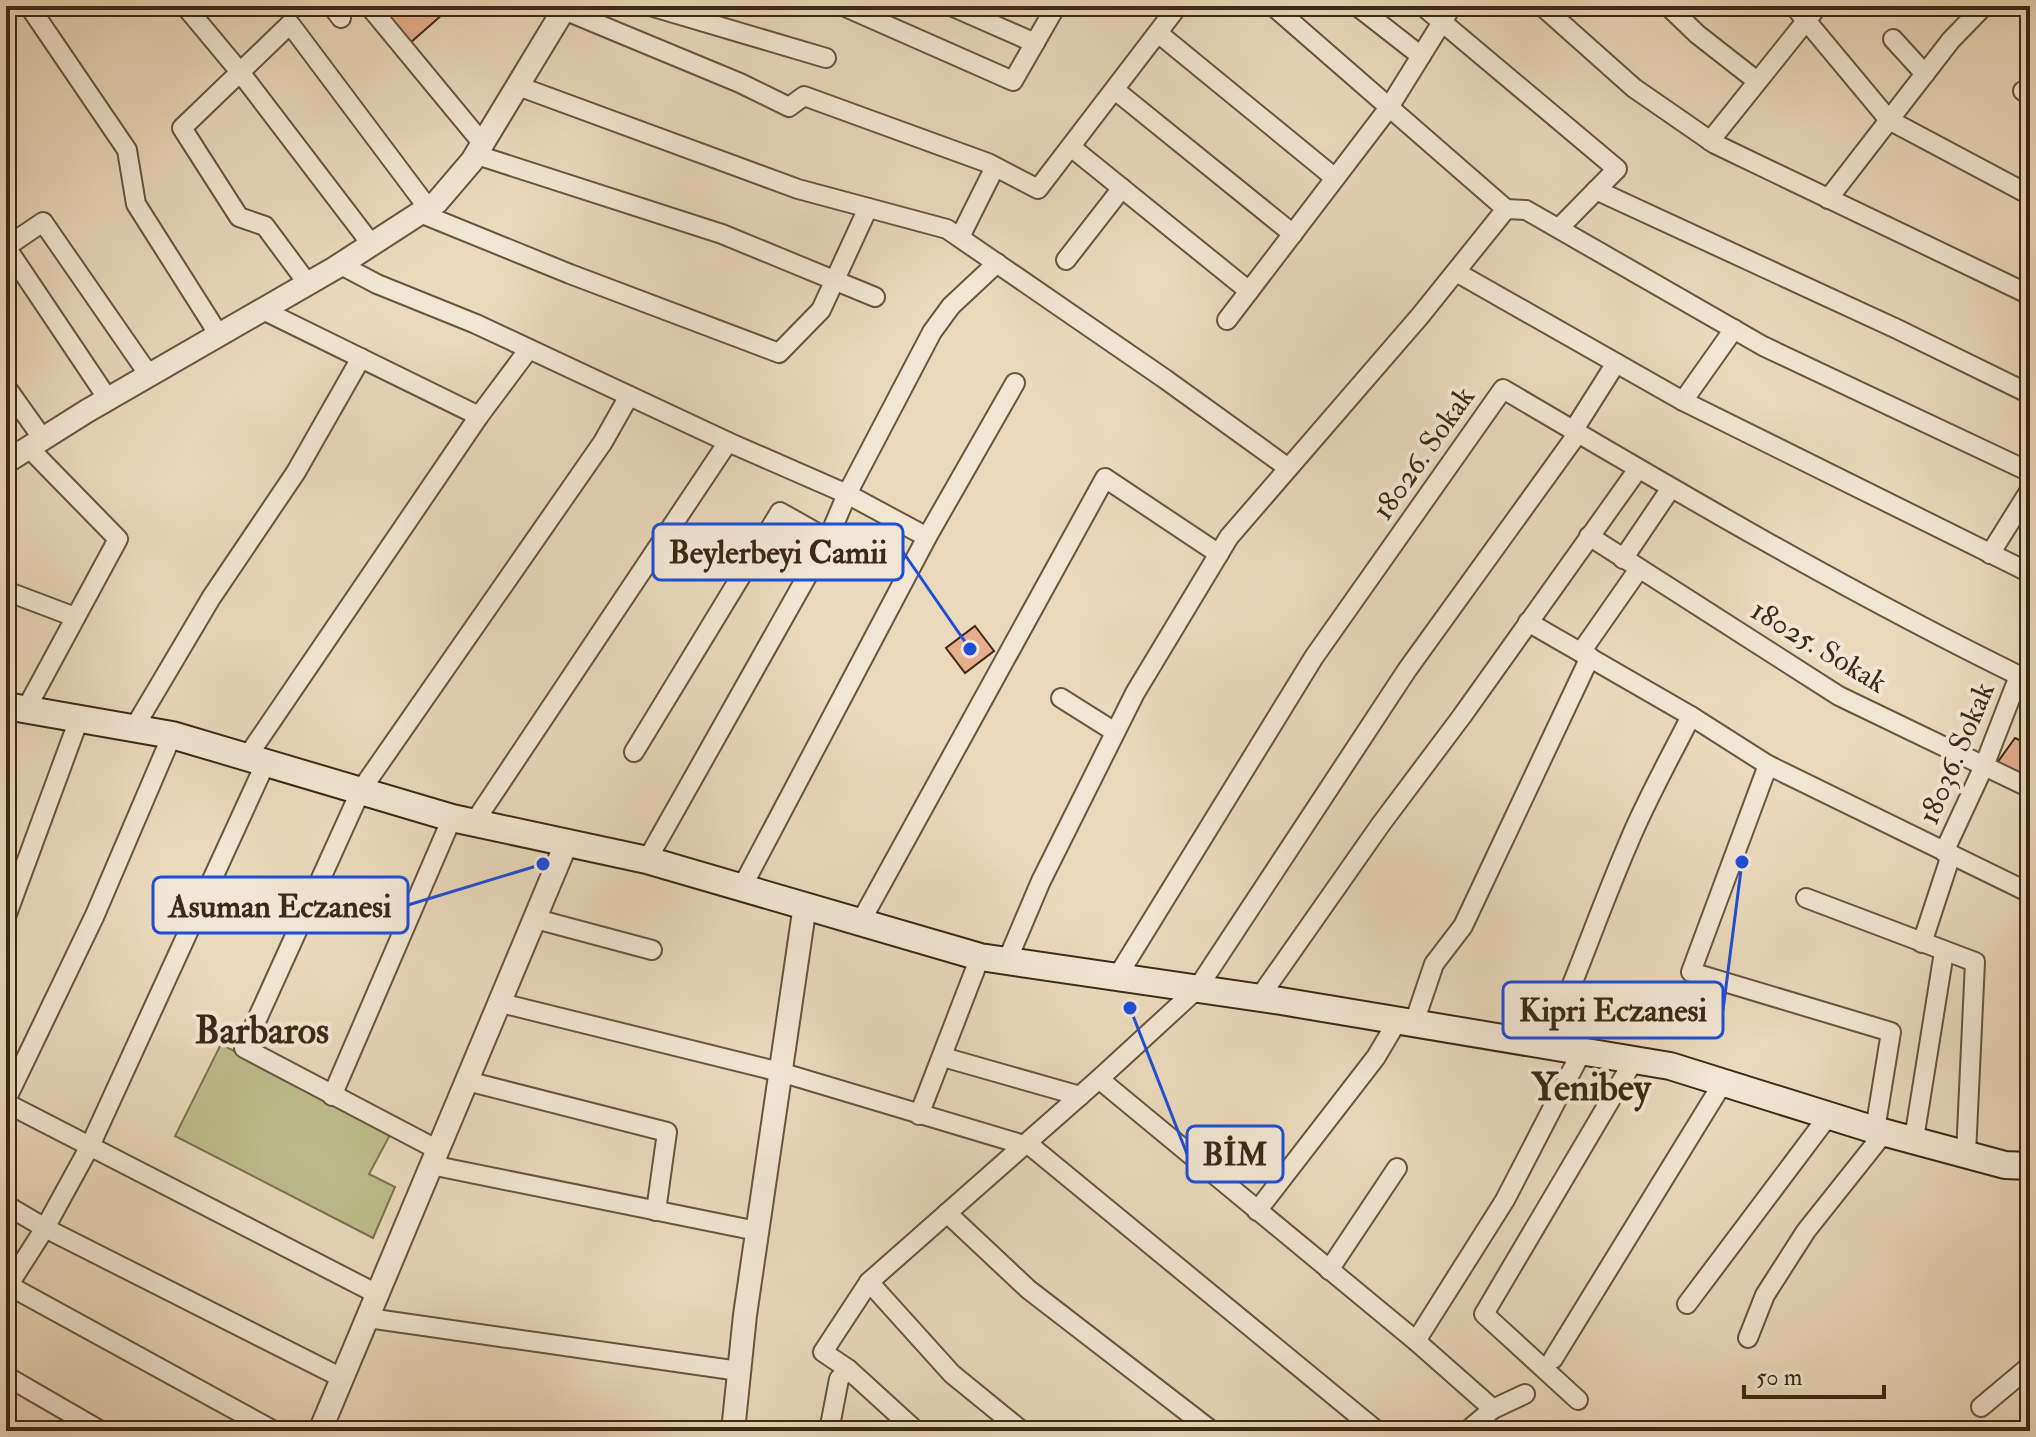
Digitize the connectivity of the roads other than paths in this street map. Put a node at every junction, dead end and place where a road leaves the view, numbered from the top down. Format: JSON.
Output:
{"nodes":[{"id":1,"x":29,"y":6,"type":"edge"},
{"id":2,"x":185,"y":6,"type":"edge"},
{"id":3,"x":369,"y":6,"type":"edge"},
{"id":4,"x":650,"y":6,"type":"edge"},
{"id":5,"x":843,"y":6,"type":"edge"},
{"id":6,"x":951,"y":6,"type":"edge"},
{"id":7,"x":1056,"y":6,"type":"edge"},
{"id":8,"x":1178,"y":6,"type":"edge"},
{"id":9,"x":1273,"y":6,"type":"edge"},
{"id":10,"x":1357,"y":6,"type":"edge"},
{"id":11,"x":1423,"y":6,"type":"edge"},
{"id":12,"x":1542,"y":6,"type":"edge"},
{"id":13,"x":1668,"y":6,"type":"edge"},
{"id":14,"x":1984,"y":6,"type":"edge"},
{"id":15,"x":565,"y":8,"type":"edge"},
{"id":16,"x":1806,"y":11,"type":"edge"},
{"id":17,"x":1447,"y":14,"type":"edge"},
{"id":18,"x":1158,"y":33,"type":"junction"},
{"id":19,"x":1893,"y":39,"type":"dead end"},
{"id":20,"x":1035,"y":43,"type":"junction"},
{"id":21,"x":1421,"y":56,"type":"junction"},
{"id":22,"x":826,"y":58,"type":"dead end"},
{"id":23,"x":240,"y":72,"type":"junction"},
{"id":24,"x":1925,"y":74,"type":"junction"},
{"id":25,"x":1757,"y":81,"type":"junction"},
{"id":26,"x":518,"y":86,"type":"junction"},
{"id":27,"x":1115,"y":90,"type":"junction"},
{"id":28,"x":1388,"y":109,"type":"junction"},
{"id":29,"x":1889,"y":120,"type":"junction"},
{"id":30,"x":1710,"y":141,"type":"junction"},
{"id":31,"x":1071,"y":147,"type":"junction"},
{"id":32,"x":480,"y":149,"type":"junction"},
{"id":33,"x":995,"y":167,"type":"junction"},
{"id":34,"x":1335,"y":178,"type":"junction"},
{"id":35,"x":1122,"y":188,"type":"junction"},
{"id":36,"x":1596,"y":190,"type":"junction"},
{"id":37,"x":2030,"y":195,"type":"edge"},
{"id":38,"x":1828,"y":199,"type":"junction"},
{"id":39,"x":868,"y":208,"type":"junction"},
{"id":40,"x":1506,"y":209,"type":"junction"},
{"id":41,"x":424,"y":210,"type":"junction"},
{"id":42,"x":1559,"y":228,"type":"junction"},
{"id":43,"x":1293,"y":234,"type":"junction"},
{"id":44,"x":960,"y":237,"type":"junction"},
{"id":45,"x":372,"y":245,"type":"junction"},
{"id":46,"x":6,"y":247,"type":"edge"},
{"id":47,"x":1066,"y":260,"type":"dead end"},
{"id":48,"x":997,"y":263,"type":"junction"},
{"id":49,"x":341,"y":265,"type":"junction"},
{"id":50,"x":1456,"y":272,"type":"junction"},
{"id":51,"x":834,"y":279,"type":"junction"},
{"id":52,"x":308,"y":284,"type":"junction"},
{"id":53,"x":1249,"y":291,"type":"junction"},
{"id":54,"x":2030,"y":295,"type":"edge"},
{"id":55,"x":875,"y":297,"type":"dead end"},
{"id":56,"x":263,"y":310,"type":"junction"},
{"id":57,"x":1227,"y":320,"type":"dead end"},
{"id":58,"x":1734,"y":329,"type":"junction"},
{"id":59,"x":219,"y":335,"type":"junction"},
{"id":60,"x":529,"y":349,"type":"junction"},
{"id":61,"x":361,"y":358,"type":"junction"},
{"id":62,"x":1616,"y":363,"type":"junction"},
{"id":63,"x":149,"y":375,"type":"junction"},
{"id":64,"x":1015,"y":383,"type":"dead end"},
{"id":65,"x":6,"y":387,"type":"edge"},
{"id":66,"x":2030,"y":394,"type":"edge"},
{"id":67,"x":629,"y":396,"type":"junction"},
{"id":68,"x":108,"y":399,"type":"junction"},
{"id":69,"x":1683,"y":401,"type":"junction"},
{"id":70,"x":479,"y":416,"type":"junction"},
{"id":71,"x":1576,"y":432,"type":"junction"},
{"id":72,"x":728,"y":442,"type":"junction"},
{"id":73,"x":36,"y":443,"type":"junction"},
{"id":74,"x":6,"y":462,"type":"edge"},
{"id":75,"x":1287,"y":467,"type":"junction"},
{"id":76,"x":1638,"y":469,"type":"junction"},
{"id":77,"x":2030,"y":472,"type":"edge"},
{"id":78,"x":1671,"y":488,"type":"junction"},
{"id":79,"x":2030,"y":490,"type":"edge"},
{"id":80,"x":847,"y":494,"type":"junction"},
{"id":81,"x":1589,"y":536,"type":"junction"},
{"id":82,"x":927,"y":537,"type":"junction"},
{"id":83,"x":828,"y":539,"type":"junction"},
{"id":84,"x":1219,"y":554,"type":"junction"},
{"id":85,"x":1990,"y":554,"type":"junction"},
{"id":86,"x":1631,"y":564,"type":"junction"},
{"id":87,"x":2030,"y":573,"type":"edge"},
{"id":88,"x":6,"y":591,"type":"edge"},
{"id":89,"x":75,"y":617,"type":"junction"},
{"id":90,"x":1528,"y":622,"type":"junction"},
{"id":91,"x":1585,"y":655,"type":"junction"},
{"id":92,"x":2025,"y":678,"type":"edge"},
{"id":93,"x":1061,"y":698,"type":"dead end"},
{"id":94,"x":16,"y":708,"type":"edge"},
{"id":95,"x":1691,"y":716,"type":"junction"},
{"id":96,"x":79,"y":719,"type":"junction"},
{"id":97,"x":134,"y":728,"type":"junction"},
{"id":98,"x":1115,"y":732,"type":"junction"},
{"id":99,"x":172,"y":735,"type":"junction"},
{"id":100,"x":634,"y":752,"type":"dead end"},
{"id":101,"x":257,"y":759,"type":"junction"},
{"id":102,"x":1768,"y":765,"type":"junction"},
{"id":103,"x":1984,"y":766,"type":"junction"},
{"id":104,"x":2030,"y":788,"type":"edge"},
{"id":105,"x":361,"y":790,"type":"junction"},
{"id":106,"x":462,"y":821,"type":"junction"},
{"id":107,"x":566,"y":844,"type":"junction"},
{"id":108,"x":1948,"y":854,"type":"junction"},
{"id":109,"x":647,"y":860,"type":"junction"},
{"id":110,"x":742,"y":887,"type":"junction"},
{"id":111,"x":2030,"y":893,"type":"edge"},
{"id":112,"x":1806,"y":898,"type":"dead end"},
{"id":113,"x":805,"y":905,"type":"junction"},
{"id":114,"x":6,"y":917,"type":"edge"},
{"id":115,"x":536,"y":919,"type":"junction"},
{"id":116,"x":861,"y":921,"type":"junction"},
{"id":117,"x":1922,"y":943,"type":"junction"},
{"id":118,"x":652,"y":950,"type":"dead end"},
{"id":119,"x":1944,"y":952,"type":"junction"},
{"id":120,"x":980,"y":957,"type":"junction"},
{"id":121,"x":1007,"y":961,"type":"junction"},
{"id":122,"x":1117,"y":977,"type":"junction"},
{"id":123,"x":1197,"y":989,"type":"junction"},
{"id":124,"x":1259,"y":998,"type":"junction"},
{"id":125,"x":501,"y":1003,"type":"junction"},
{"id":126,"x":1406,"y":1022,"type":"junction"},
{"id":127,"x":1547,"y":1045,"type":"junction"},
{"id":128,"x":1582,"y":1051,"type":"junction"},
{"id":129,"x":943,"y":1057,"type":"junction"},
{"id":130,"x":1634,"y":1060,"type":"junction"},
{"id":131,"x":780,"y":1072,"type":"junction"},
{"id":132,"x":1099,"y":1079,"type":"junction"},
{"id":133,"x":467,"y":1081,"type":"junction"},
{"id":134,"x":1724,"y":1081,"type":"junction"},
{"id":135,"x":332,"y":1096,"type":"junction"},
{"id":136,"x":1080,"y":1096,"type":"junction"},
{"id":137,"x":6,"y":1101,"type":"edge"},
{"id":138,"x":919,"y":1115,"type":"junction"},
{"id":139,"x":1829,"y":1115,"type":"junction"},
{"id":140,"x":1880,"y":1132,"type":"junction"},
{"id":141,"x":1914,"y":1139,"type":"junction"},
{"id":142,"x":1025,"y":1144,"type":"junction"},
{"id":143,"x":90,"y":1146,"type":"junction"},
{"id":144,"x":1966,"y":1154,"type":"junction"},
{"id":145,"x":435,"y":1157,"type":"junction"},
{"id":146,"x":2030,"y":1166,"type":"edge"},
{"id":147,"x":1397,"y":1168,"type":"dead end"},
{"id":148,"x":6,"y":1205,"type":"edge"},
{"id":149,"x":656,"y":1211,"type":"junction"},
{"id":150,"x":1257,"y":1211,"type":"junction"},
{"id":151,"x":947,"y":1213,"type":"junction"},
{"id":152,"x":45,"y":1228,"type":"junction"},
{"id":153,"x":757,"y":1231,"type":"junction"},
{"id":154,"x":1329,"y":1270,"type":"junction"},
{"id":155,"x":869,"y":1282,"type":"junction"},
{"id":156,"x":7,"y":1286,"type":"edge"},
{"id":157,"x":379,"y":1295,"type":"junction"},
{"id":158,"x":1687,"y":1304,"type":"dead end"},
{"id":159,"x":368,"y":1318,"type":"junction"},
{"id":160,"x":1748,"y":1338,"type":"dead end"},
{"id":161,"x":1416,"y":1341,"type":"junction"},
{"id":162,"x":1553,"y":1359,"type":"dead end"},
{"id":163,"x":2030,"y":1366,"type":"edge"},
{"id":164,"x":848,"y":1369,"type":"junction"},
{"id":165,"x":739,"y":1371,"type":"junction"},
{"id":166,"x":6,"y":1376,"type":"edge"},
{"id":167,"x":342,"y":1378,"type":"junction"},
{"id":168,"x":1525,"y":1394,"type":"dead end"},
{"id":169,"x":1578,"y":1400,"type":"dead end"},
{"id":170,"x":1981,"y":1407,"type":"dead end"},
{"id":171,"x":1493,"y":1409,"type":"junction"},
{"id":172,"x":89,"y":1428,"type":"edge"},
{"id":173,"x":274,"y":1431,"type":"edge"},
{"id":174,"x":320,"y":1431,"type":"edge"},
{"id":175,"x":733,"y":1431,"type":"edge"},
{"id":176,"x":829,"y":1431,"type":"edge"},
{"id":177,"x":916,"y":1431,"type":"edge"},
{"id":178,"x":1022,"y":1431,"type":"edge"},
{"id":179,"x":1212,"y":1431,"type":"edge"},
{"id":180,"x":1377,"y":1431,"type":"edge"},
{"id":181,"x":1467,"y":1431,"type":"edge"}],
"edges":[{"from":1,"to":59,"type":"street"},
{"from":2,"to":23,"type":"street"},
{"from":3,"to":32,"type":"street"},
{"from":4,"to":22,"type":"street"},
{"from":5,"to":20,"type":"street"},
{"from":6,"to":20,"type":"street"},
{"from":7,"to":20,"type":"street"},
{"from":8,"to":18,"type":"street"},
{"from":9,"to":28,"type":"street"},
{"from":10,"to":21,"type":"street"},
{"from":11,"to":17,"type":"street"},
{"from":12,"to":30,"type":"street"},
{"from":13,"to":25,"type":"street"},
{"from":14,"to":24,"type":"street"},
{"from":15,"to":26,"type":"street"},
{"from":15,"to":33,"type":"street"},
{"from":16,"to":25,"type":"street"},
{"from":16,"to":29,"type":"street"},
{"from":17,"to":21,"type":"street"},
{"from":17,"to":36,"type":"street"},
{"from":18,"to":27,"type":"street"},
{"from":18,"to":34,"type":"street"},
{"from":19,"to":24,"type":"street"},
{"from":21,"to":28,"type":"street"},
{"from":23,"to":41,"type":"street"},
{"from":23,"to":45,"type":"street"},
{"from":23,"to":52,"type":"street"},
{"from":24,"to":29,"type":"street"},
{"from":25,"to":30,"type":"street"},
{"from":26,"to":32,"type":"street"},
{"from":26,"to":39,"type":"street"},
{"from":27,"to":31,"type":"street"},
{"from":27,"to":43,"type":"street"},
{"from":28,"to":34,"type":"street"},
{"from":28,"to":40,"type":"street"},
{"from":29,"to":37,"type":"street"},
{"from":29,"to":38,"type":"street"},
{"from":30,"to":38,"type":"street"},
{"from":31,"to":33,"type":"street"},
{"from":31,"to":35,"type":"street"},
{"from":32,"to":41,"type":"street"},
{"from":32,"to":51,"type":"street"},
{"from":33,"to":44,"type":"street"},
{"from":34,"to":43,"type":"street"},
{"from":35,"to":47,"type":"street"},
{"from":35,"to":53,"type":"street"},
{"from":36,"to":42,"type":"street"},
{"from":36,"to":66,"type":"street"},
{"from":38,"to":54,"type":"street"},
{"from":39,"to":44,"type":"street"},
{"from":39,"to":51,"type":"street"},
{"from":40,"to":42,"type":"street"},
{"from":40,"to":50,"type":"street"},
{"from":41,"to":45,"type":"street"},
{"from":41,"to":51,"type":"street"},
{"from":42,"to":58,"type":"street"},
{"from":43,"to":53,"type":"street"},
{"from":44,"to":48,"type":"street"},
{"from":45,"to":49,"type":"street"},
{"from":46,"to":63,"type":"street"},
{"from":46,"to":68,"type":"street"},
{"from":48,"to":75,"type":"street"},
{"from":48,"to":80,"type":"street"},
{"from":49,"to":52,"type":"street"},
{"from":49,"to":60,"type":"street"},
{"from":50,"to":62,"type":"street"},
{"from":50,"to":75,"type":"street"},
{"from":51,"to":55,"type":"street"},
{"from":52,"to":56,"type":"street"},
{"from":53,"to":57,"type":"street"},
{"from":56,"to":59,"type":"street"},
{"from":56,"to":61,"type":"street"},
{"from":58,"to":69,"type":"street"},
{"from":58,"to":77,"type":"street"},
{"from":59,"to":63,"type":"street"},
{"from":60,"to":67,"type":"street"},
{"from":60,"to":70,"type":"street"},
{"from":61,"to":70,"type":"street"},
{"from":61,"to":97,"type":"street"},
{"from":62,"to":69,"type":"street"},
{"from":62,"to":71,"type":"street"},
{"from":63,"to":68,"type":"street"},
{"from":64,"to":82,"type":"street"},
{"from":65,"to":73,"type":"street"},
{"from":67,"to":72,"type":"street"},
{"from":67,"to":105,"type":"street"},
{"from":68,"to":73,"type":"street"},
{"from":69,"to":85,"type":"street"},
{"from":70,"to":101,"type":"street"},
{"from":71,"to":76,"type":"street","name":"18026. Sokak"},
{"from":71,"to":122,"type":"street","name":"18026. Sokak"},
{"from":71,"to":123,"type":"street"},
{"from":72,"to":80,"type":"street"},
{"from":72,"to":106,"type":"street"},
{"from":73,"to":74,"type":"street"},
{"from":73,"to":89,"type":"street"},
{"from":75,"to":84,"type":"street"},
{"from":76,"to":78,"type":"street","name":"18026. Sokak"},
{"from":76,"to":81,"type":"street"},
{"from":78,"to":86,"type":"street"},
{"from":78,"to":92,"type":"street","name":"18026. Sokak"},
{"from":79,"to":85,"type":"street"},
{"from":80,"to":82,"type":"street"},
{"from":80,"to":83,"type":"street"},
{"from":81,"to":86,"type":"street","name":"18025. Sokak"},
{"from":81,"to":90,"type":"street"},
{"from":82,"to":110,"type":"street"},
{"from":83,"to":100,"type":"street"},
{"from":83,"to":109,"type":"street"},
{"from":84,"to":98,"type":"street"},
{"from":84,"to":116,"type":"street"},
{"from":85,"to":87,"type":"street"},
{"from":86,"to":91,"type":"street"},
{"from":86,"to":103,"type":"street","name":"18025. Sokak"},
{"from":88,"to":89,"type":"street"},
{"from":89,"to":94,"type":"street"},
{"from":90,"to":91,"type":"street"},
{"from":90,"to":124,"type":"street"},
{"from":91,"to":95,"type":"street"},
{"from":91,"to":126,"type":"street"},
{"from":92,"to":103,"type":"street","name":"18036. Sokak"},
{"from":93,"to":98,"type":"street"},
{"from":94,"to":96,"type":"main road"},
{"from":95,"to":102,"type":"street"},
{"from":95,"to":127,"type":"street"},
{"from":96,"to":97,"type":"main road"},
{"from":96,"to":114,"type":"street"},
{"from":97,"to":99,"type":"main road"},
{"from":98,"to":121,"type":"street"},
{"from":99,"to":101,"type":"main road"},
{"from":99,"to":137,"type":"street"},
{"from":101,"to":105,"type":"main road"},
{"from":101,"to":143,"type":"street"},
{"from":102,"to":108,"type":"street"},
{"from":102,"to":140,"type":"street"},
{"from":103,"to":104,"type":"street","name":"18025. Sokak"},
{"from":103,"to":108,"type":"street","name":"18036. Sokak"},
{"from":105,"to":106,"type":"main road"},
{"from":105,"to":135,"type":"street"},
{"from":106,"to":107,"type":"main road"},
{"from":106,"to":135,"type":"street"},
{"from":107,"to":109,"type":"main road"},
{"from":107,"to":115,"type":"street"},
{"from":108,"to":111,"type":"street"},
{"from":108,"to":117,"type":"street","name":"18036. Sokak"},
{"from":109,"to":110,"type":"main road"},
{"from":110,"to":113,"type":"main road"},
{"from":112,"to":117,"type":"street"},
{"from":113,"to":116,"type":"main road"},
{"from":113,"to":131,"type":"street"},
{"from":115,"to":118,"type":"street"},
{"from":115,"to":125,"type":"street"},
{"from":116,"to":120,"type":"main road"},
{"from":117,"to":119,"type":"street"},
{"from":119,"to":141,"type":"street"},
{"from":119,"to":144,"type":"street"},
{"from":120,"to":121,"type":"main road"},
{"from":120,"to":129,"type":"street"},
{"from":121,"to":122,"type":"main road"},
{"from":122,"to":123,"type":"main road"},
{"from":123,"to":124,"type":"main road"},
{"from":123,"to":132,"type":"street"},
{"from":124,"to":126,"type":"main road"},
{"from":125,"to":131,"type":"street"},
{"from":125,"to":133,"type":"street"},
{"from":126,"to":127,"type":"main road"},
{"from":126,"to":150,"type":"street"},
{"from":127,"to":128,"type":"main road"},
{"from":128,"to":130,"type":"main road"},
{"from":128,"to":161,"type":"street"},
{"from":129,"to":136,"type":"street"},
{"from":129,"to":138,"type":"street"},
{"from":130,"to":134,"type":"main road"},
{"from":130,"to":169,"type":"street"},
{"from":131,"to":138,"type":"street"},
{"from":131,"to":153,"type":"street"},
{"from":132,"to":136,"type":"street"},
{"from":132,"to":150,"type":"street"},
{"from":133,"to":145,"type":"street"},
{"from":133,"to":149,"type":"street"},
{"from":134,"to":139,"type":"main road"},
{"from":134,"to":162,"type":"street"},
{"from":135,"to":145,"type":"street"},
{"from":136,"to":142,"type":"street"},
{"from":137,"to":143,"type":"street"},
{"from":138,"to":142,"type":"street"},
{"from":139,"to":140,"type":"main road"},
{"from":139,"to":158,"type":"street"},
{"from":140,"to":141,"type":"main road"},
{"from":140,"to":160,"type":"street"},
{"from":141,"to":144,"type":"main road"},
{"from":142,"to":151,"type":"street"},
{"from":142,"to":180,"type":"street"},
{"from":143,"to":152,"type":"street"},
{"from":143,"to":157,"type":"street"},
{"from":144,"to":146,"type":"main road"},
{"from":145,"to":149,"type":"street"},
{"from":145,"to":157,"type":"street"},
{"from":147,"to":154,"type":"street"},
{"from":148,"to":152,"type":"street"},
{"from":149,"to":153,"type":"street"},
{"from":150,"to":154,"type":"street"},
{"from":151,"to":155,"type":"street"},
{"from":151,"to":179,"type":"street"},
{"from":152,"to":156,"type":"street"},
{"from":152,"to":167,"type":"street"},
{"from":153,"to":165,"type":"street"},
{"from":154,"to":161,"type":"street"},
{"from":155,"to":164,"type":"street"},
{"from":155,"to":178,"type":"street"},
{"from":156,"to":173,"type":"street"},
{"from":157,"to":159,"type":"street"},
{"from":159,"to":165,"type":"street"},
{"from":159,"to":167,"type":"street"},
{"from":161,"to":171,"type":"street"},
{"from":163,"to":170,"type":"street"},
{"from":164,"to":176,"type":"street"},
{"from":164,"to":177,"type":"street"},
{"from":165,"to":175,"type":"street"},
{"from":166,"to":172,"type":"street"},
{"from":167,"to":174,"type":"street"},
{"from":168,"to":171,"type":"street"},
{"from":171,"to":181,"type":"street"}]}
